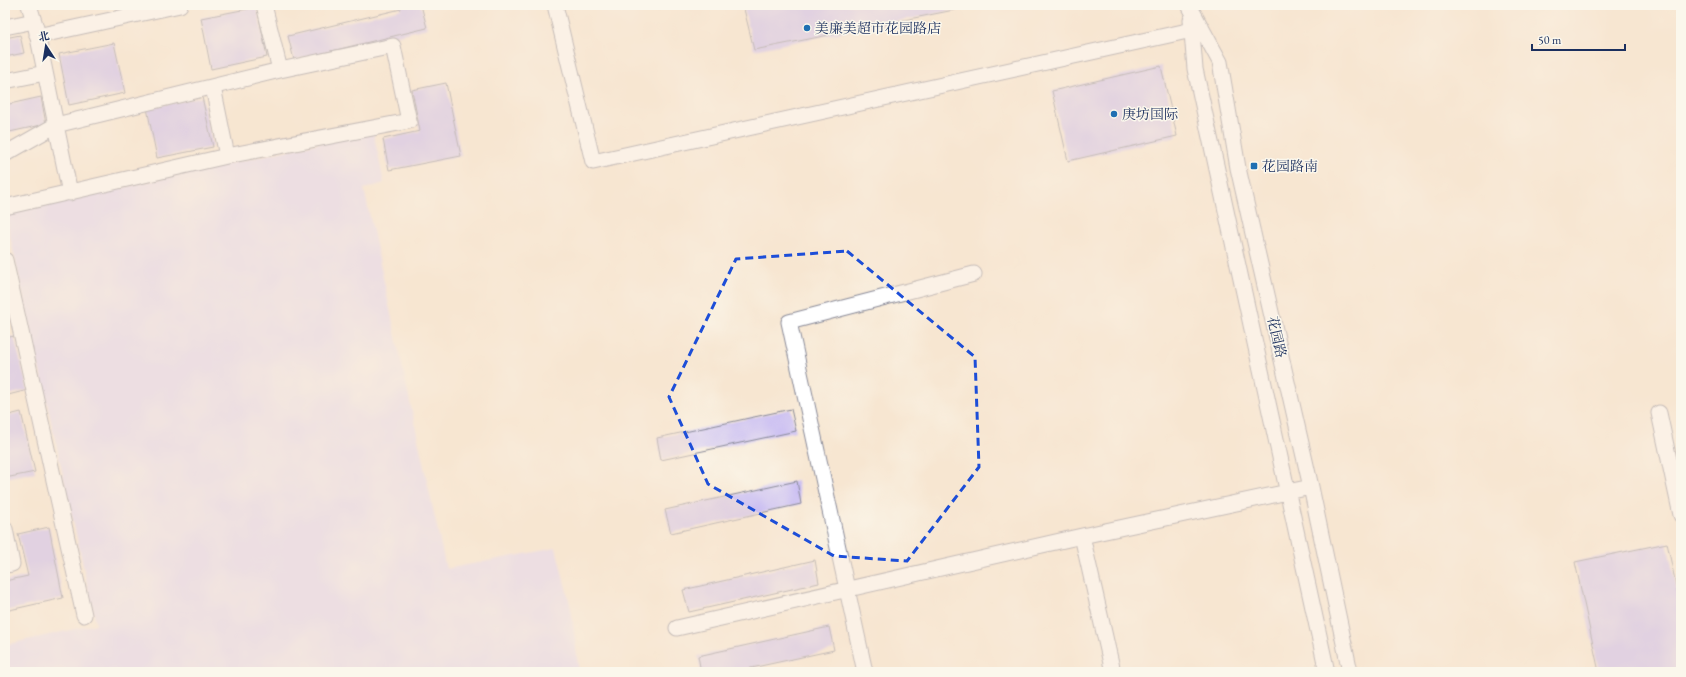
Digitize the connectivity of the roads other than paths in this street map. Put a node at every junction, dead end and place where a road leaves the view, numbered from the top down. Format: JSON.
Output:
{"nodes":[{"id":1,"x":29,"y":5,"type":"edge"},
{"id":2,"x":180,"y":5,"type":"edge"},
{"id":3,"x":264,"y":5,"type":"edge"},
{"id":4,"x":555,"y":5,"type":"edge"},
{"id":5,"x":1190,"y":6,"type":"edge"},
{"id":6,"x":34,"y":21,"type":"junction"},
{"id":7,"x":5,"y":27,"type":"edge"},
{"id":8,"x":1192,"y":30,"type":"junction"},
{"id":9,"x":37,"y":36,"type":"junction"},
{"id":10,"x":280,"y":70,"type":"junction"},
{"id":11,"x":45,"y":73,"type":"junction"},
{"id":12,"x":5,"y":81,"type":"edge"},
{"id":13,"x":213,"y":87,"type":"junction"},
{"id":14,"x":56,"y":125,"type":"junction"},
{"id":15,"x":5,"y":154,"type":"edge"},
{"id":16,"x":227,"y":156,"type":"junction"},
{"id":17,"x":70,"y":193,"type":"junction"},
{"id":18,"x":5,"y":207,"type":"edge"},
{"id":19,"x":5,"y":260,"type":"edge"},
{"id":20,"x":974,"y":274,"type":"dead end"},
{"id":21,"x":1659,"y":413,"type":"dead end"},
{"id":22,"x":1311,"y":487,"type":"junction"},
{"id":23,"x":1288,"y":492,"type":"junction"},
{"id":24,"x":1681,"y":515,"type":"edge"},
{"id":25,"x":5,"y":529,"type":"edge"},
{"id":26,"x":1082,"y":536,"type":"junction"},
{"id":27,"x":5,"y":565,"type":"edge"},
{"id":28,"x":847,"y":589,"type":"junction"},
{"id":29,"x":1336,"y":606,"type":"junction"},
{"id":30,"x":1314,"y":612,"type":"junction"},
{"id":31,"x":84,"y":615,"type":"dead end"},
{"id":32,"x":677,"y":628,"type":"dead end"},
{"id":33,"x":865,"y":672,"type":"edge"},
{"id":34,"x":1113,"y":672,"type":"edge"},
{"id":35,"x":1327,"y":672,"type":"edge"},
{"id":36,"x":1350,"y":672,"type":"edge"}],
"edges":[{"from":1,"to":6,"type":"street"},
{"from":2,"to":9,"type":"street"},
{"from":3,"to":10,"type":"street"},
{"from":4,"to":8,"type":"street"},
{"from":5,"to":8,"type":"street","name":"花园路"},
{"from":5,"to":22,"type":"street","name":"花园路"},
{"from":6,"to":7,"type":"street"},
{"from":6,"to":9,"type":"street"},
{"from":8,"to":23,"type":"street","name":"花园路"},
{"from":9,"to":11,"type":"street"},
{"from":10,"to":13,"type":"street"},
{"from":10,"to":16,"type":"street"},
{"from":11,"to":12,"type":"street"},
{"from":11,"to":14,"type":"street"},
{"from":13,"to":14,"type":"street"},
{"from":13,"to":16,"type":"street"},
{"from":14,"to":15,"type":"street"},
{"from":14,"to":17,"type":"street"},
{"from":16,"to":17,"type":"street"},
{"from":17,"to":18,"type":"street"},
{"from":19,"to":31,"type":"street"},
{"from":20,"to":28,"type":"street"},
{"from":21,"to":24,"type":"street"},
{"from":22,"to":23,"type":"street"},
{"from":22,"to":29,"type":"street","name":"花园路"},
{"from":23,"to":26,"type":"street"},
{"from":23,"to":30,"type":"street","name":"花园路"},
{"from":25,"to":27,"type":"street"},
{"from":26,"to":28,"type":"street"},
{"from":26,"to":34,"type":"street"},
{"from":28,"to":32,"type":"street"},
{"from":28,"to":33,"type":"street"},
{"from":29,"to":30,"type":"street"},
{"from":29,"to":36,"type":"street","name":"花园路"},
{"from":30,"to":35,"type":"street","name":"花园路"}]}
